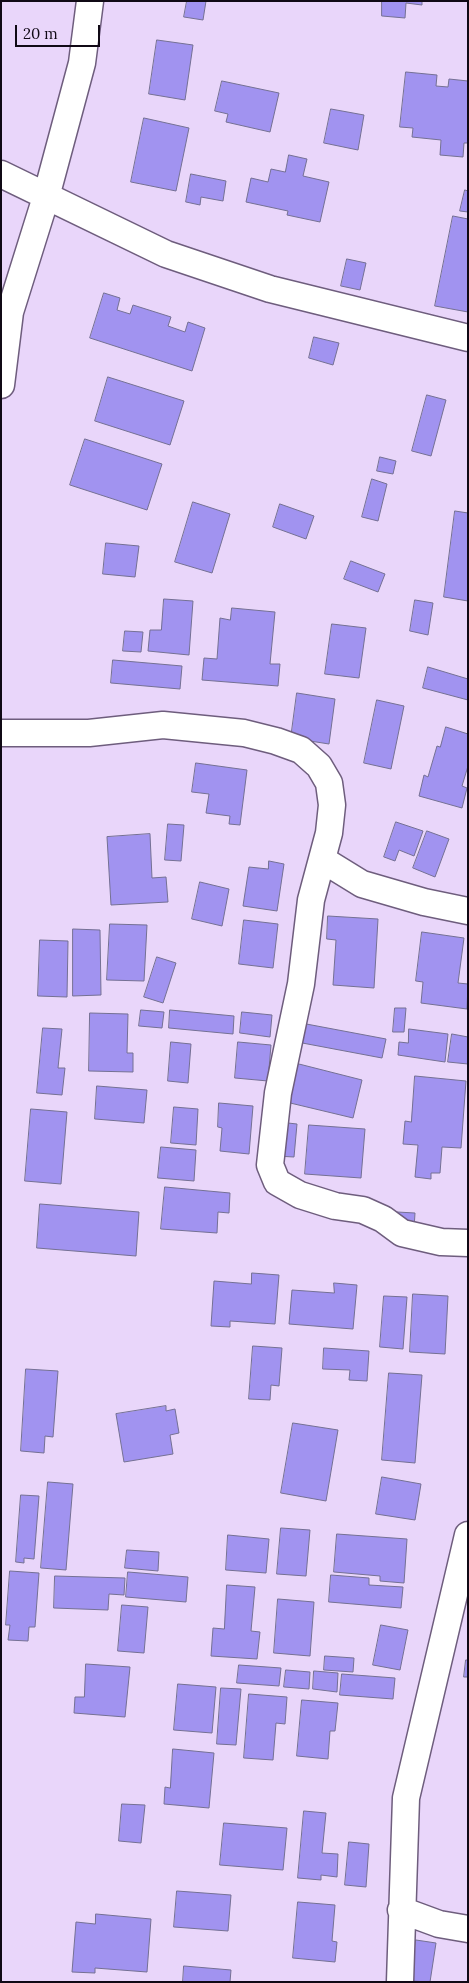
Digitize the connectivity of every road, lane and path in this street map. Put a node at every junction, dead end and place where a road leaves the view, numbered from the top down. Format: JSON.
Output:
{"nodes":[{"id":1,"x":90,"y":1,"type":"edge"},
{"id":2,"x":1,"y":174,"type":"edge"},
{"id":3,"x":46,"y":197,"type":"junction"},
{"id":4,"x":468,"y":338,"type":"edge"},
{"id":5,"x":1,"y":385,"type":"edge"},
{"id":6,"x":1,"y":733,"type":"edge"},
{"id":7,"x":323,"y":860,"type":"junction"},
{"id":8,"x":468,"y":911,"type":"edge"},
{"id":9,"x":468,"y":1243,"type":"edge"},
{"id":10,"x":468,"y":1535,"type":"edge"},
{"id":11,"x":401,"y":1910,"type":"junction"},
{"id":12,"x":468,"y":1929,"type":"edge"},
{"id":13,"x":400,"y":1982,"type":"edge"}],
"edges":[{"from":1,"to":3,"type":"street"},
{"from":2,"to":3,"type":"street"},
{"from":3,"to":4,"type":"street"},
{"from":3,"to":5,"type":"street"},
{"from":6,"to":7,"type":"street"},
{"from":7,"to":8,"type":"street"},
{"from":7,"to":9,"type":"street"},
{"from":10,"to":11,"type":"street"},
{"from":11,"to":12,"type":"street"},
{"from":11,"to":13,"type":"street"}]}
